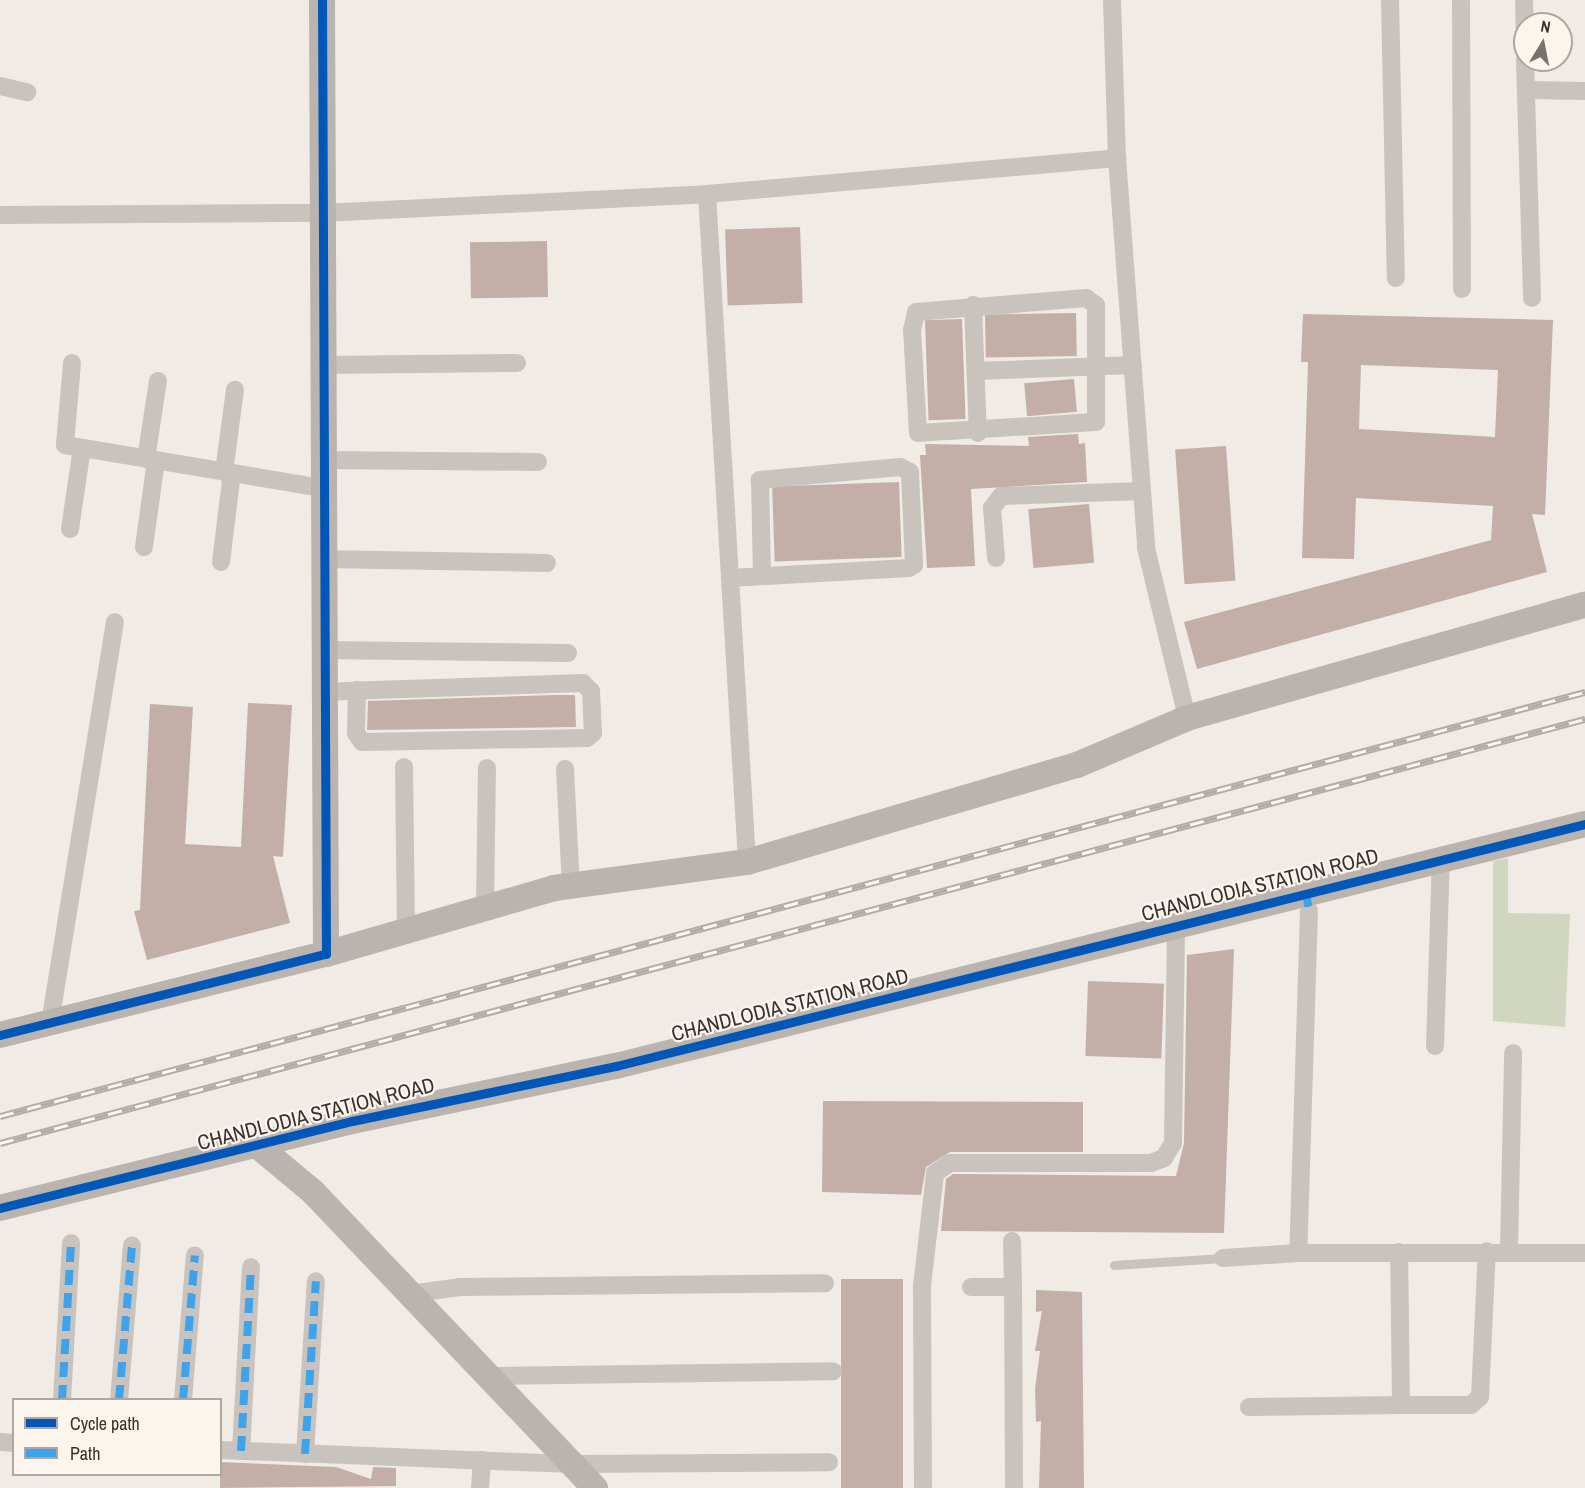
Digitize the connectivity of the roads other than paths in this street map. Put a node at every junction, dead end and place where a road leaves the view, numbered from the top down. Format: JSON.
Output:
{"nodes":[{"id":1,"x":322,"y":0,"type":"edge"},
{"id":2,"x":1112,"y":0,"type":"edge"},
{"id":3,"x":1390,"y":0,"type":"edge"},
{"id":4,"x":1461,"y":0,"type":"edge"},
{"id":5,"x":1525,"y":72,"type":"edge"},
{"id":6,"x":0,"y":86,"type":"edge"},
{"id":7,"x":1526,"y":90,"type":"junction"},
{"id":8,"x":1585,"y":91,"type":"edge"},
{"id":9,"x":27,"y":92,"type":"dead end"},
{"id":10,"x":1117,"y":158,"type":"junction"},
{"id":11,"x":707,"y":194,"type":"junction"},
{"id":12,"x":322,"y":213,"type":"junction"},
{"id":13,"x":0,"y":215,"type":"edge"},
{"id":14,"x":1396,"y":278,"type":"dead end"},
{"id":15,"x":1462,"y":289,"type":"dead end"},
{"id":16,"x":1532,"y":298,"type":"dead end"},
{"id":17,"x":973,"y":305,"type":"junction"},
{"id":18,"x":72,"y":363,"type":"dead end"},
{"id":19,"x":517,"y":363,"type":"dead end"},
{"id":20,"x":322,"y":365,"type":"junction"},
{"id":21,"x":1098,"y":365,"type":"junction"},
{"id":22,"x":1132,"y":365,"type":"junction"},
{"id":23,"x":976,"y":371,"type":"junction"},
{"id":24,"x":158,"y":381,"type":"dead end"},
{"id":25,"x":235,"y":390,"type":"dead end"},
{"id":26,"x":978,"y":433,"type":"junction"},
{"id":27,"x":82,"y":448,"type":"junction"},
{"id":28,"x":151,"y":460,"type":"junction"},
{"id":29,"x":322,"y":460,"type":"junction"},
{"id":30,"x":538,"y":462,"type":"dead end"},
{"id":31,"x":228,"y":473,"type":"junction"},
{"id":32,"x":322,"y":488,"type":"junction"},
{"id":33,"x":1142,"y":491,"type":"junction"},
{"id":34,"x":70,"y":529,"type":"dead end"},
{"id":35,"x":144,"y":547,"type":"dead end"},
{"id":36,"x":996,"y":558,"type":"dead end"},
{"id":37,"x":322,"y":559,"type":"junction"},
{"id":38,"x":221,"y":562,"type":"dead end"},
{"id":39,"x":547,"y":562,"type":"dead end"},
{"id":40,"x":762,"y":576,"type":"junction"},
{"id":41,"x":730,"y":578,"type":"junction"},
{"id":42,"x":1585,"y":605,"type":"edge"},
{"id":43,"x":115,"y":622,"type":"dead end"},
{"id":44,"x":322,"y":650,"type":"junction"},
{"id":45,"x":568,"y":653,"type":"dead end"},
{"id":46,"x":357,"y":690,"type":"junction"},
{"id":47,"x":322,"y":692,"type":"junction"},
{"id":48,"x":1187,"y":718,"type":"junction"},
{"id":49,"x":404,"y":767,"type":"dead end"},
{"id":50,"x":487,"y":768,"type":"dead end"},
{"id":51,"x":565,"y":769,"type":"dead end"},
{"id":52,"x":1585,"y":824,"type":"edge"},
{"id":53,"x":1441,"y":859,"type":"junction"},
{"id":54,"x":747,"y":862,"type":"junction"},
{"id":55,"x":571,"y":886,"type":"junction"},
{"id":56,"x":485,"y":908,"type":"junction"},
{"id":57,"x":1309,"y":911,"type":"dead end"},
{"id":58,"x":1176,"y":924,"type":"junction"},
{"id":59,"x":406,"y":931,"type":"junction"},
{"id":60,"x":326,"y":954,"type":"junction"},
{"id":61,"x":50,"y":1023,"type":"junction"},
{"id":62,"x":0,"y":1035,"type":"edge"},
{"id":63,"x":1435,"y":1046,"type":"dead end"},
{"id":64,"x":1513,"y":1053,"type":"dead end"},
{"id":65,"x":259,"y":1147,"type":"junction"},
{"id":66,"x":0,"y":1208,"type":"edge"},
{"id":67,"x":1012,"y":1241,"type":"dead end"},
{"id":68,"x":70,"y":1243,"type":"dead end"},
{"id":69,"x":132,"y":1246,"type":"dead end"},
{"id":70,"x":1509,"y":1250,"type":"junction"},
{"id":71,"x":1487,"y":1251,"type":"junction"},
{"id":72,"x":1399,"y":1252,"type":"junction"},
{"id":73,"x":1298,"y":1253,"type":"junction"},
{"id":74,"x":1585,"y":1253,"type":"edge"},
{"id":75,"x":195,"y":1255,"type":"dead end"},
{"id":76,"x":1223,"y":1258,"type":"joint"},
{"id":77,"x":1114,"y":1265,"type":"dead end"},
{"id":78,"x":251,"y":1267,"type":"dead end"},
{"id":79,"x":316,"y":1281,"type":"dead end"},
{"id":80,"x":825,"y":1283,"type":"dead end"},
{"id":81,"x":971,"y":1287,"type":"dead end"},
{"id":82,"x":1013,"y":1287,"type":"junction"},
{"id":83,"x":410,"y":1294,"type":"junction"},
{"id":84,"x":833,"y":1371,"type":"dead end"},
{"id":85,"x":488,"y":1376,"type":"junction"},
{"id":86,"x":62,"y":1398,"type":"edge"},
{"id":87,"x":119,"y":1398,"type":"edge"},
{"id":88,"x":183,"y":1398,"type":"edge"},
{"id":89,"x":1401,"y":1405,"type":"junction"},
{"id":90,"x":1249,"y":1407,"type":"dead end"},
{"id":91,"x":222,"y":1450,"type":"edge"},
{"id":92,"x":241,"y":1451,"type":"junction"},
{"id":93,"x":305,"y":1454,"type":"junction"},
{"id":94,"x":482,"y":1460,"type":"junction"},
{"id":95,"x":829,"y":1462,"type":"dead end"},
{"id":96,"x":572,"y":1464,"type":"junction"},
{"id":97,"x":480,"y":1488,"type":"edge"},
{"id":98,"x":595,"y":1488,"type":"edge"},
{"id":99,"x":922,"y":1488,"type":"edge"},
{"id":100,"x":1014,"y":1488,"type":"edge"}],
"edges":[{"from":1,"to":12,"type":"street"},
{"from":2,"to":10,"type":"street"},
{"from":3,"to":14,"type":"street"},
{"from":4,"to":15,"type":"street"},
{"from":5,"to":7,"type":"street"},
{"from":6,"to":9,"type":"street"},
{"from":7,"to":8,"type":"street"},
{"from":7,"to":16,"type":"street"},
{"from":10,"to":11,"type":"street"},
{"from":10,"to":22,"type":"street"},
{"from":11,"to":12,"type":"street"},
{"from":11,"to":41,"type":"street"},
{"from":12,"to":13,"type":"street"},
{"from":12,"to":20,"type":"street"},
{"from":17,"to":21,"type":"street"},
{"from":17,"to":23,"type":"street"},
{"from":17,"to":26,"type":"street"},
{"from":18,"to":27,"type":"street"},
{"from":19,"to":20,"type":"street"},
{"from":20,"to":29,"type":"street"},
{"from":21,"to":22,"type":"street"},
{"from":21,"to":23,"type":"street"},
{"from":21,"to":26,"type":"street"},
{"from":22,"to":33,"type":"street"},
{"from":23,"to":26,"type":"street"},
{"from":24,"to":28,"type":"street"},
{"from":25,"to":31,"type":"street"},
{"from":27,"to":28,"type":"street"},
{"from":27,"to":34,"type":"street"},
{"from":28,"to":31,"type":"street"},
{"from":28,"to":35,"type":"street"},
{"from":29,"to":30,"type":"street"},
{"from":29,"to":32,"type":"street"},
{"from":31,"to":32,"type":"street"},
{"from":31,"to":38,"type":"street"},
{"from":32,"to":37,"type":"street"},
{"from":33,"to":36,"type":"street"},
{"from":33,"to":48,"type":"street"},
{"from":37,"to":39,"type":"street"},
{"from":37,"to":44,"type":"street"},
{"from":40,"to":40,"type":"street"},
{"from":40,"to":41,"type":"street"},
{"from":41,"to":54,"type":"street"},
{"from":42,"to":48,"type":"street"},
{"from":43,"to":61,"type":"street"},
{"from":44,"to":45,"type":"street"},
{"from":44,"to":47,"type":"street"},
{"from":46,"to":46,"type":"street"},
{"from":46,"to":47,"type":"street"},
{"from":47,"to":60,"type":"street"},
{"from":48,"to":54,"type":"street"},
{"from":49,"to":59,"type":"street"},
{"from":50,"to":56,"type":"street"},
{"from":51,"to":55,"type":"street"},
{"from":52,"to":53,"type":"street","name":"CHANDLODIA STATION ROAD"},
{"from":53,"to":58,"type":"street","name":"CHANDLODIA STATION ROAD"},
{"from":53,"to":63,"type":"street"},
{"from":54,"to":55,"type":"street"},
{"from":55,"to":56,"type":"street"},
{"from":56,"to":59,"type":"street"},
{"from":57,"to":73,"type":"street"},
{"from":58,"to":65,"type":"street","name":"CHANDLODIA STATION ROAD"},
{"from":58,"to":99,"type":"street"},
{"from":59,"to":60,"type":"street"},
{"from":60,"to":61,"type":"street"},
{"from":61,"to":62,"type":"street"},
{"from":64,"to":70,"type":"street"},
{"from":65,"to":66,"type":"street","name":"CHANDLODIA STATION ROAD"},
{"from":65,"to":83,"type":"street"},
{"from":67,"to":82,"type":"street"},
{"from":68,"to":86,"type":"street"},
{"from":69,"to":87,"type":"street"},
{"from":70,"to":71,"type":"street"},
{"from":70,"to":74,"type":"street"},
{"from":71,"to":72,"type":"street"},
{"from":71,"to":89,"type":"street"},
{"from":72,"to":73,"type":"street"},
{"from":72,"to":89,"type":"street"},
{"from":73,"to":76,"type":"street"},
{"from":75,"to":88,"type":"street"},
{"from":76,"to":77,"type":"lane"},
{"from":78,"to":92,"type":"street"},
{"from":79,"to":93,"type":"street"},
{"from":80,"to":83,"type":"street"},
{"from":81,"to":82,"type":"street"},
{"from":82,"to":100,"type":"street"},
{"from":83,"to":85,"type":"street"},
{"from":84,"to":85,"type":"street"},
{"from":85,"to":96,"type":"street"},
{"from":89,"to":90,"type":"street"},
{"from":91,"to":92,"type":"street"},
{"from":92,"to":93,"type":"street"},
{"from":93,"to":94,"type":"street"},
{"from":94,"to":96,"type":"street"},
{"from":94,"to":97,"type":"street"},
{"from":95,"to":96,"type":"street"},
{"from":96,"to":98,"type":"street"}]}
